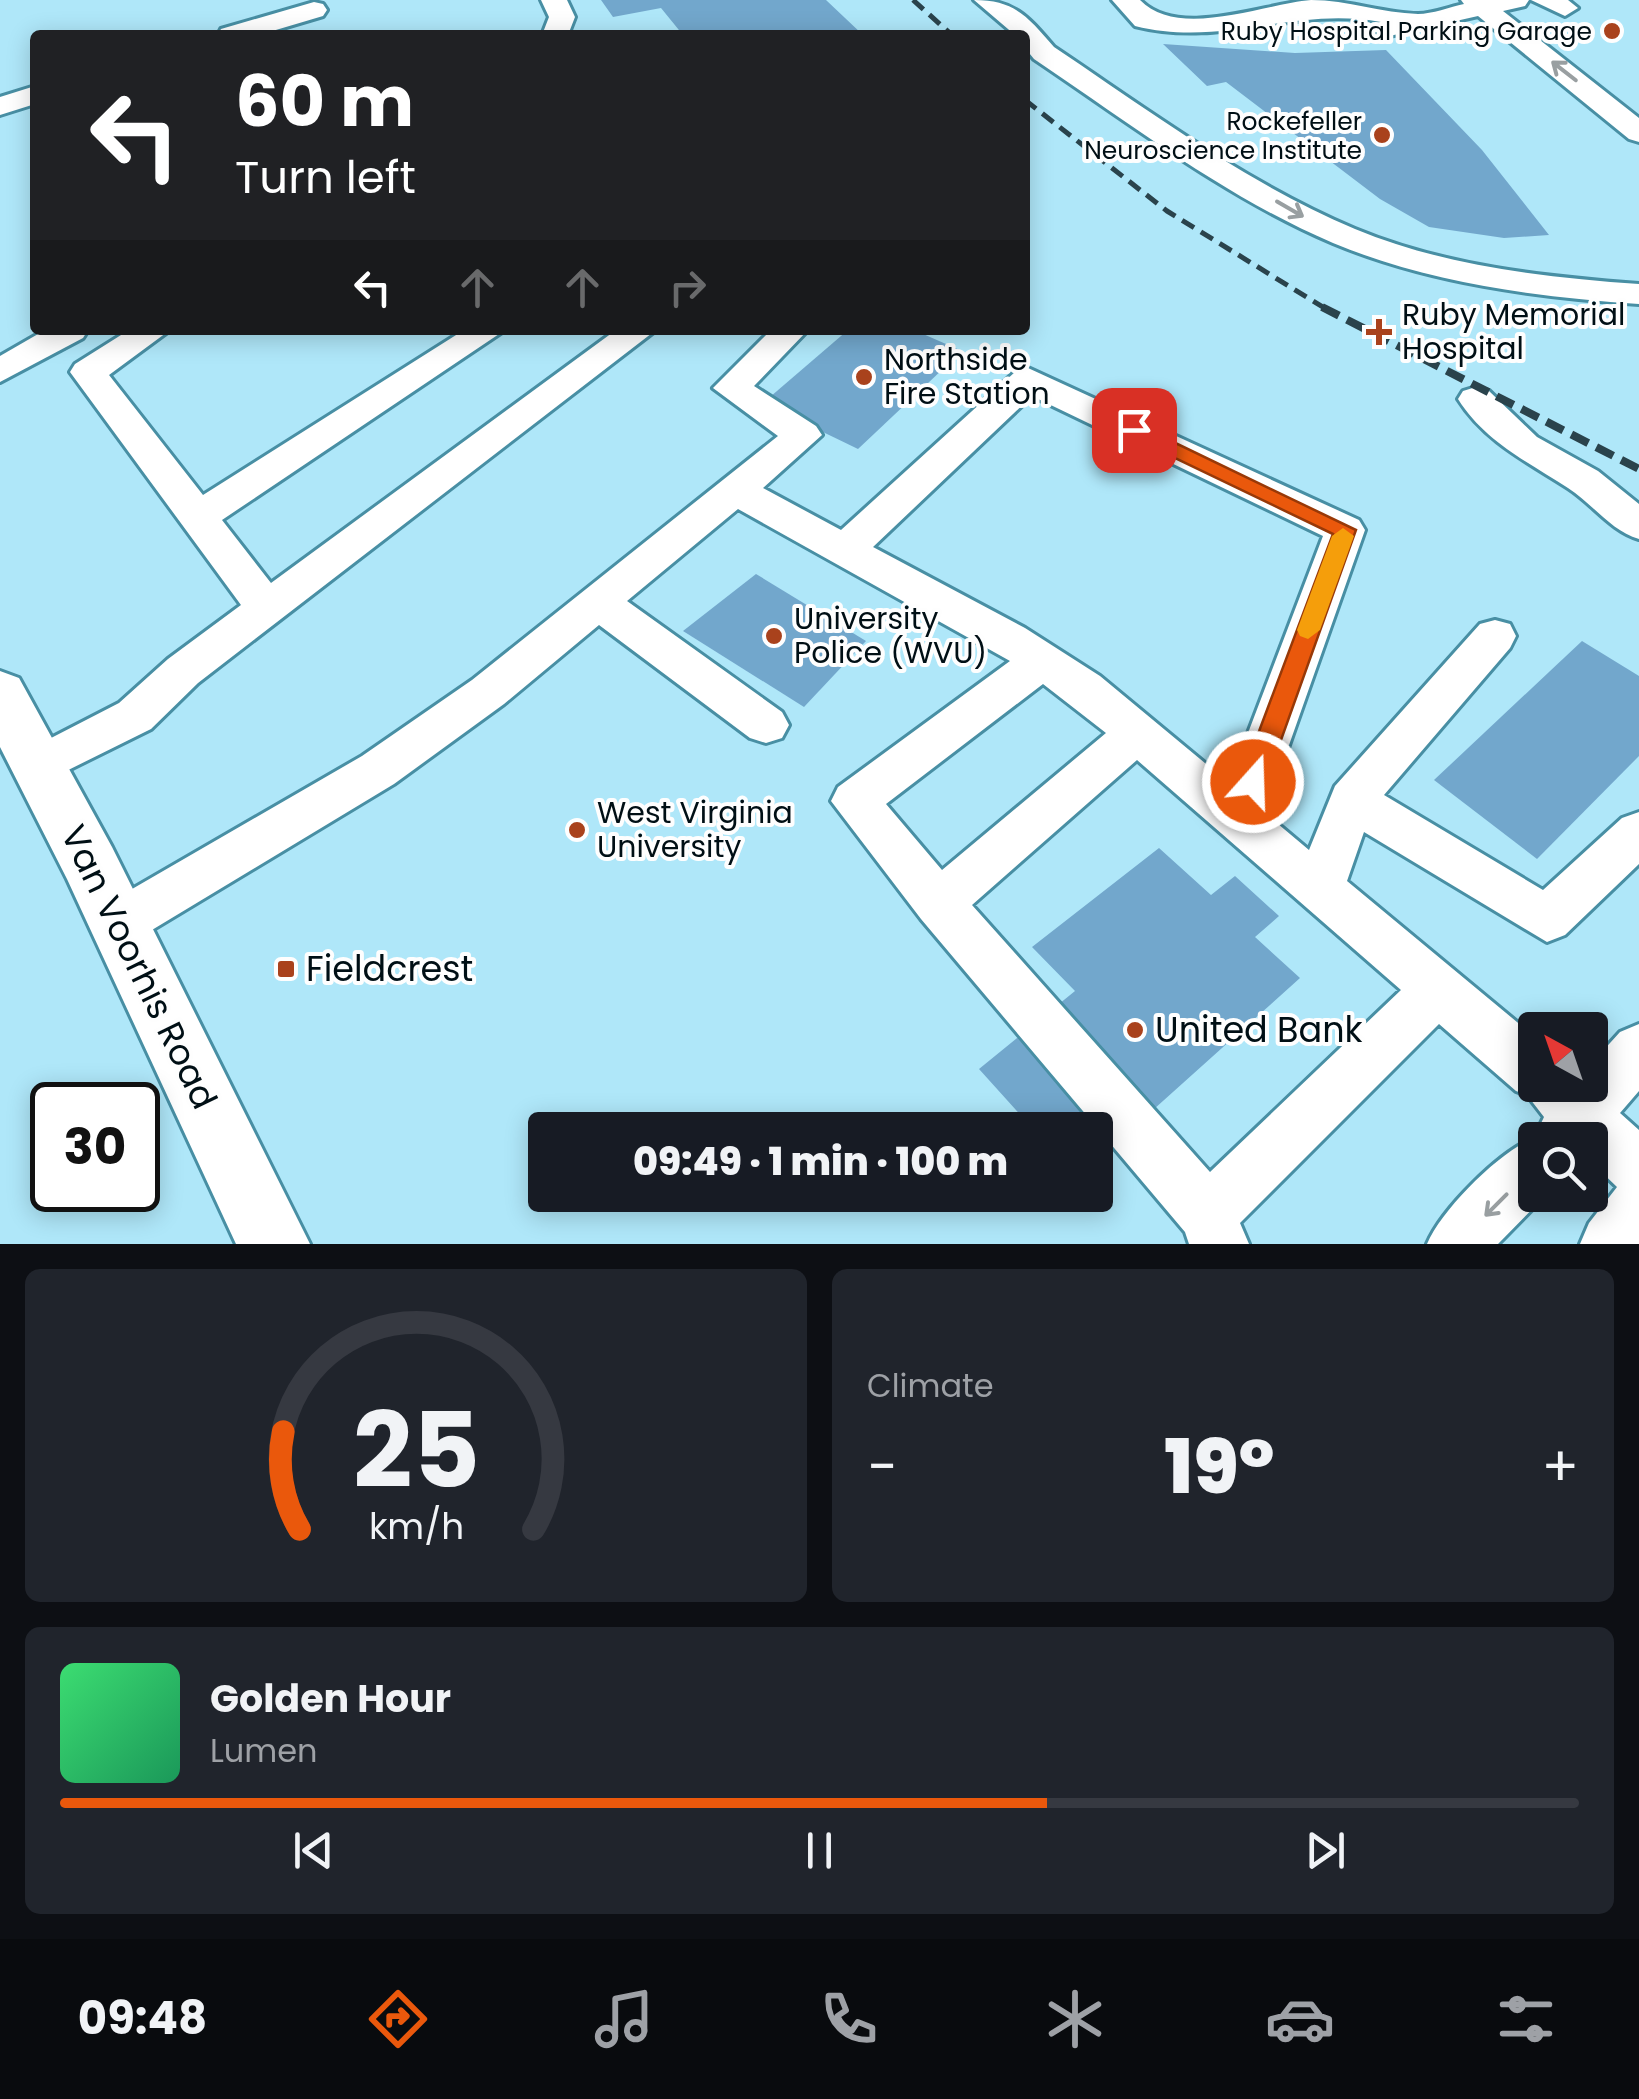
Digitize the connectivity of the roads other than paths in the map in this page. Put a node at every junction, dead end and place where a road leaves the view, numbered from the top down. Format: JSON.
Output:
{"nodes":[{"id":1,"x":554,"y":0,"type":"edge"},
{"id":2,"x":988,"y":0,"type":"edge"},
{"id":3,"x":1125,"y":0,"type":"edge"},
{"id":4,"x":1516,"y":0,"type":"edge"},
{"id":5,"x":312,"y":5,"type":"edge"},
{"id":6,"x":1480,"y":5,"type":"edge"},
{"id":7,"x":1025,"y":14,"type":"edge"},
{"id":8,"x":244,"y":30,"type":"edge"},
{"id":9,"x":329,"y":30,"type":"edge"},
{"id":10,"x":558,"y":30,"type":"edge"},
{"id":11,"x":30,"y":97,"type":"edge"},
{"id":12,"x":0,"y":106,"type":"edge"},
{"id":13,"x":1633,"y":122,"type":"edge"},
{"id":14,"x":1639,"y":294,"type":"edge"},
{"id":15,"x":62,"y":335,"type":"edge"},
{"id":16,"x":145,"y":335,"type":"edge"},
{"id":17,"x":480,"y":335,"type":"edge"},
{"id":18,"x":632,"y":335,"type":"edge"},
{"id":19,"x":786,"y":335,"type":"edge"},
{"id":20,"x":0,"y":371,"type":"edge"},
{"id":21,"x":1476,"y":399,"type":"dead end"},
{"id":22,"x":737,"y":492,"type":"junction"},
{"id":23,"x":197,"y":518,"type":"junction"},
{"id":24,"x":1639,"y":525,"type":"edge"},
{"id":25,"x":846,"y":549,"type":"junction"},
{"id":26,"x":599,"y":602,"type":"junction"},
{"id":27,"x":266,"y":608,"type":"junction"},
{"id":28,"x":1495,"y":636,"type":"dead end"},
{"id":29,"x":1042,"y":661,"type":"junction"},
{"id":30,"x":0,"y":692,"type":"edge"},
{"id":31,"x":766,"y":724,"type":"dead end"},
{"id":32,"x":1140,"y":731,"type":"junction"},
{"id":33,"x":38,"y":766,"type":"junction"},
{"id":34,"x":1352,"y":800,"type":"junction"},
{"id":35,"x":1240,"y":818,"type":"junction"},
{"id":36,"x":1639,"y":833,"type":"edge"},
{"id":37,"x":1320,"y":886,"type":"junction"},
{"id":38,"x":940,"y":903,"type":"junction"},
{"id":39,"x":118,"y":923,"type":"junction"},
{"id":40,"x":1439,"y":990,"type":"junction"},
{"id":41,"x":1639,"y":1050,"type":"edge"},
{"id":42,"x":1518,"y":1057,"type":"edge"},
{"id":43,"x":1565,"y":1114,"type":"edge"},
{"id":44,"x":1639,"y":1169,"type":"edge"},
{"id":45,"x":1518,"y":1183,"type":"edge"},
{"id":46,"x":1639,"y":1206,"type":"edge"},
{"id":47,"x":1213,"y":1229,"type":"edge"},
{"id":48,"x":274,"y":1244,"type":"edge"},
{"id":49,"x":1457,"y":1244,"type":"edge"},
{"id":50,"x":1610,"y":1244,"type":"edge"}],
"edges":[{"from":1,"to":10,"type":"street"},
{"from":2,"to":7,"type":"street"},
{"from":3,"to":6,"type":"street"},
{"from":4,"to":6,"type":"street"},
{"from":5,"to":8,"type":"street"},
{"from":5,"to":9,"type":"street"},
{"from":13,"to":6,"type":"street","one_way":true},
{"from":7,"to":14,"type":"street","one_way":true},
{"from":11,"to":12,"type":"street"},
{"from":15,"to":20,"type":"street"},
{"from":16,"to":23,"type":"street"},
{"from":17,"to":23,"type":"street"},
{"from":18,"to":27,"type":"street"},
{"from":19,"to":22,"type":"street"},
{"from":21,"to":24,"type":"street"},
{"from":22,"to":25,"type":"street"},
{"from":22,"to":26,"type":"street"},
{"from":23,"to":27,"type":"street"},
{"from":25,"to":29,"type":"street"},
{"from":25,"to":35,"type":"street"},
{"from":26,"to":31,"type":"street"},
{"from":26,"to":39,"type":"street"},
{"from":27,"to":33,"type":"street"},
{"from":28,"to":34,"type":"street"},
{"from":29,"to":32,"type":"street"},
{"from":29,"to":38,"type":"street"},
{"from":30,"to":33,"type":"main road","name":"Van Voorhis Road"},
{"from":32,"to":35,"type":"street"},
{"from":32,"to":38,"type":"street"},
{"from":33,"to":39,"type":"main road","name":"Van Voorhis Road"},
{"from":34,"to":36,"type":"street"},
{"from":34,"to":37,"type":"street"},
{"from":35,"to":37,"type":"street"},
{"from":37,"to":40,"type":"street"},
{"from":38,"to":47,"type":"street"},
{"from":39,"to":48,"type":"main road","name":"Van Voorhis Road"},
{"from":40,"to":42,"type":"street"},
{"from":40,"to":47,"type":"street"},
{"from":41,"to":43,"type":"street"},
{"from":43,"to":44,"type":"street"},
{"from":45,"to":49,"type":"street","one_way":true},
{"from":46,"to":50,"type":"street"}]}
